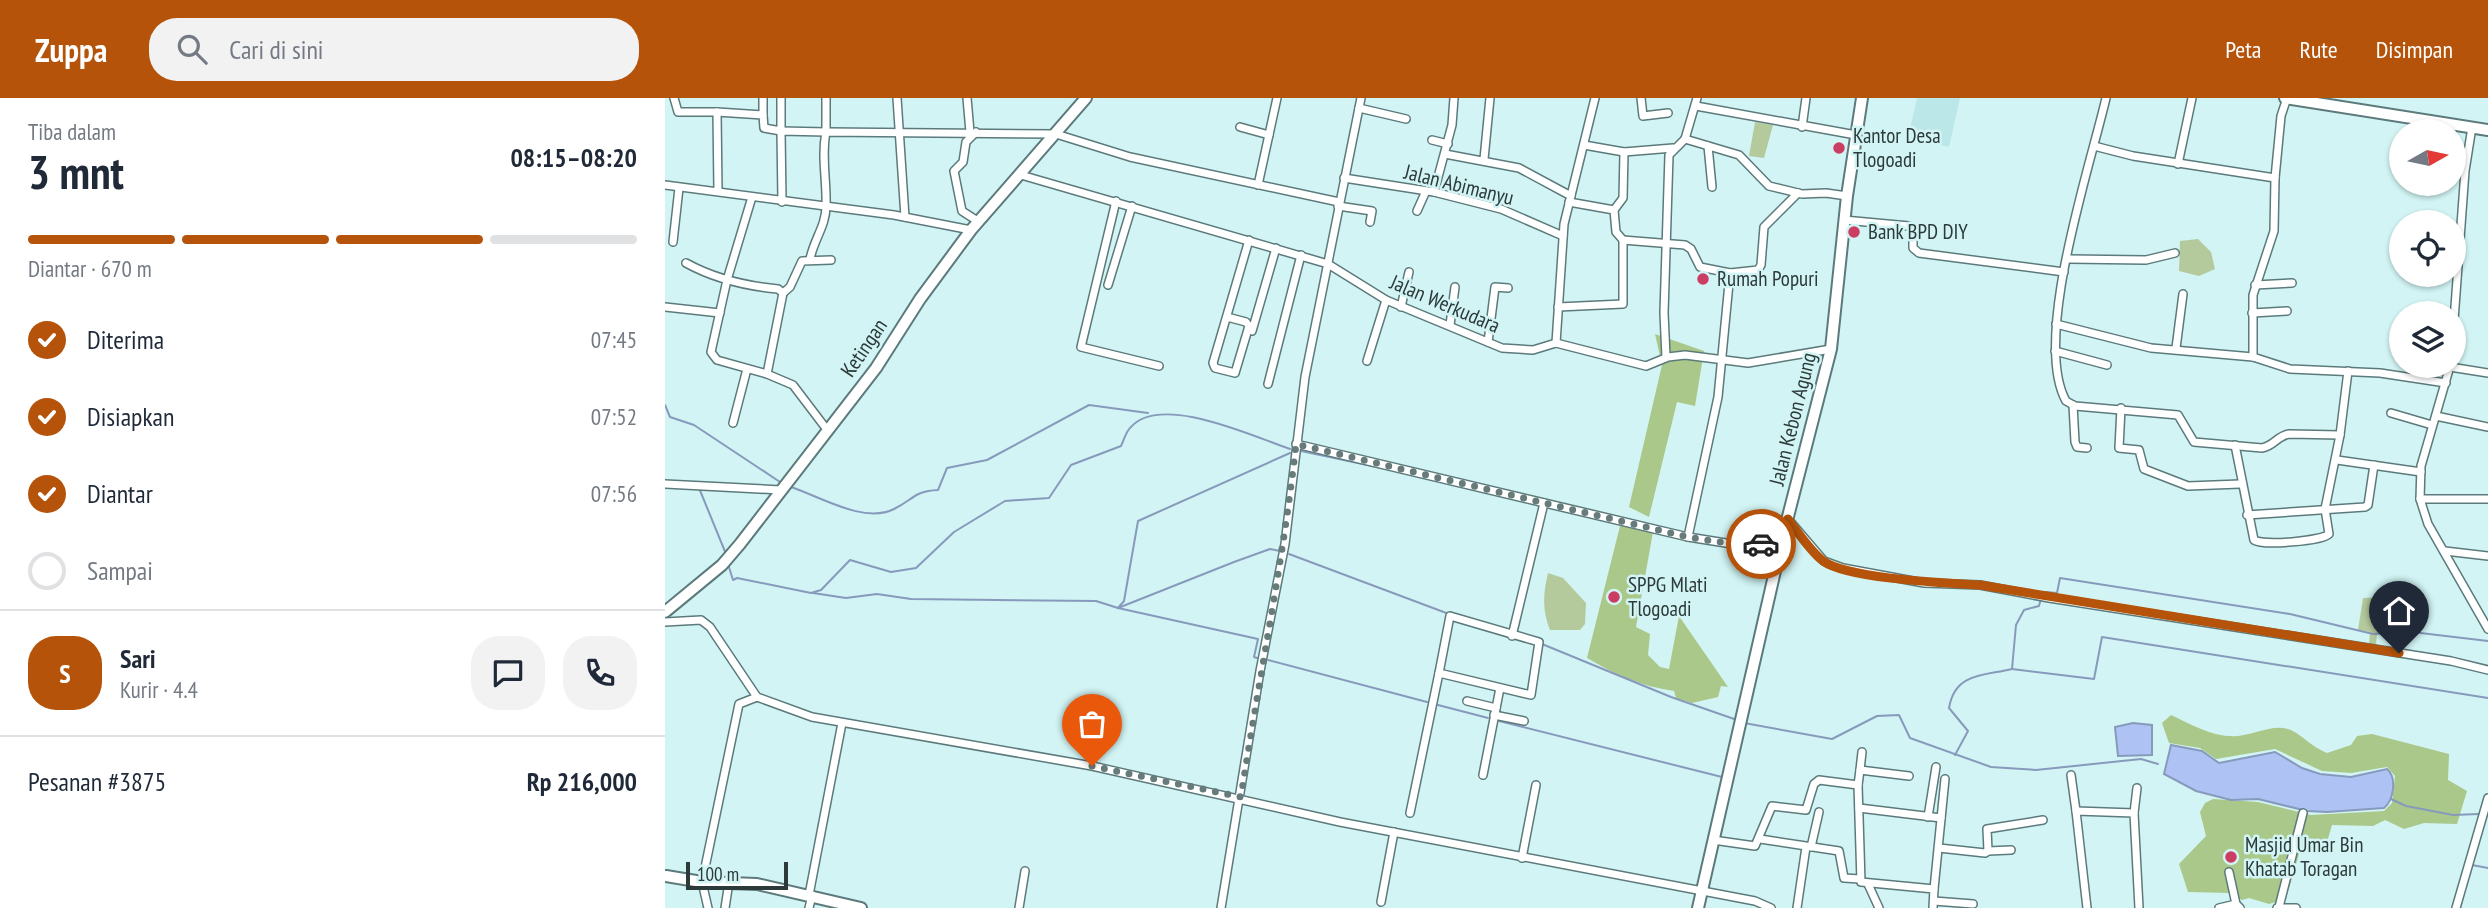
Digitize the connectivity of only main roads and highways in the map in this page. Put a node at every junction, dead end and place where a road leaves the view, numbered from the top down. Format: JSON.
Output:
{"nodes":[{"id":1,"x":1086,"y":98,"type":"edge"},
{"id":2,"x":1862,"y":98,"type":"edge"},
{"id":3,"x":2286,"y":98,"type":"edge"},
{"id":4,"x":2488,"y":130,"type":"edge"},
{"id":5,"x":665,"y":612,"type":"edge"},
{"id":6,"x":666,"y":876,"type":"edge"},
{"id":7,"x":861,"y":908,"type":"edge"},
{"id":8,"x":1698,"y":908,"type":"edge"}],
"edges":[{"from":1,"to":5,"type":"main road","name":"Ketingan"},
{"from":2,"to":8,"type":"main road","name":"Jalan Kebon Agung"},
{"from":3,"to":4,"type":"main road"},
{"from":6,"to":7,"type":"main road"}]}
